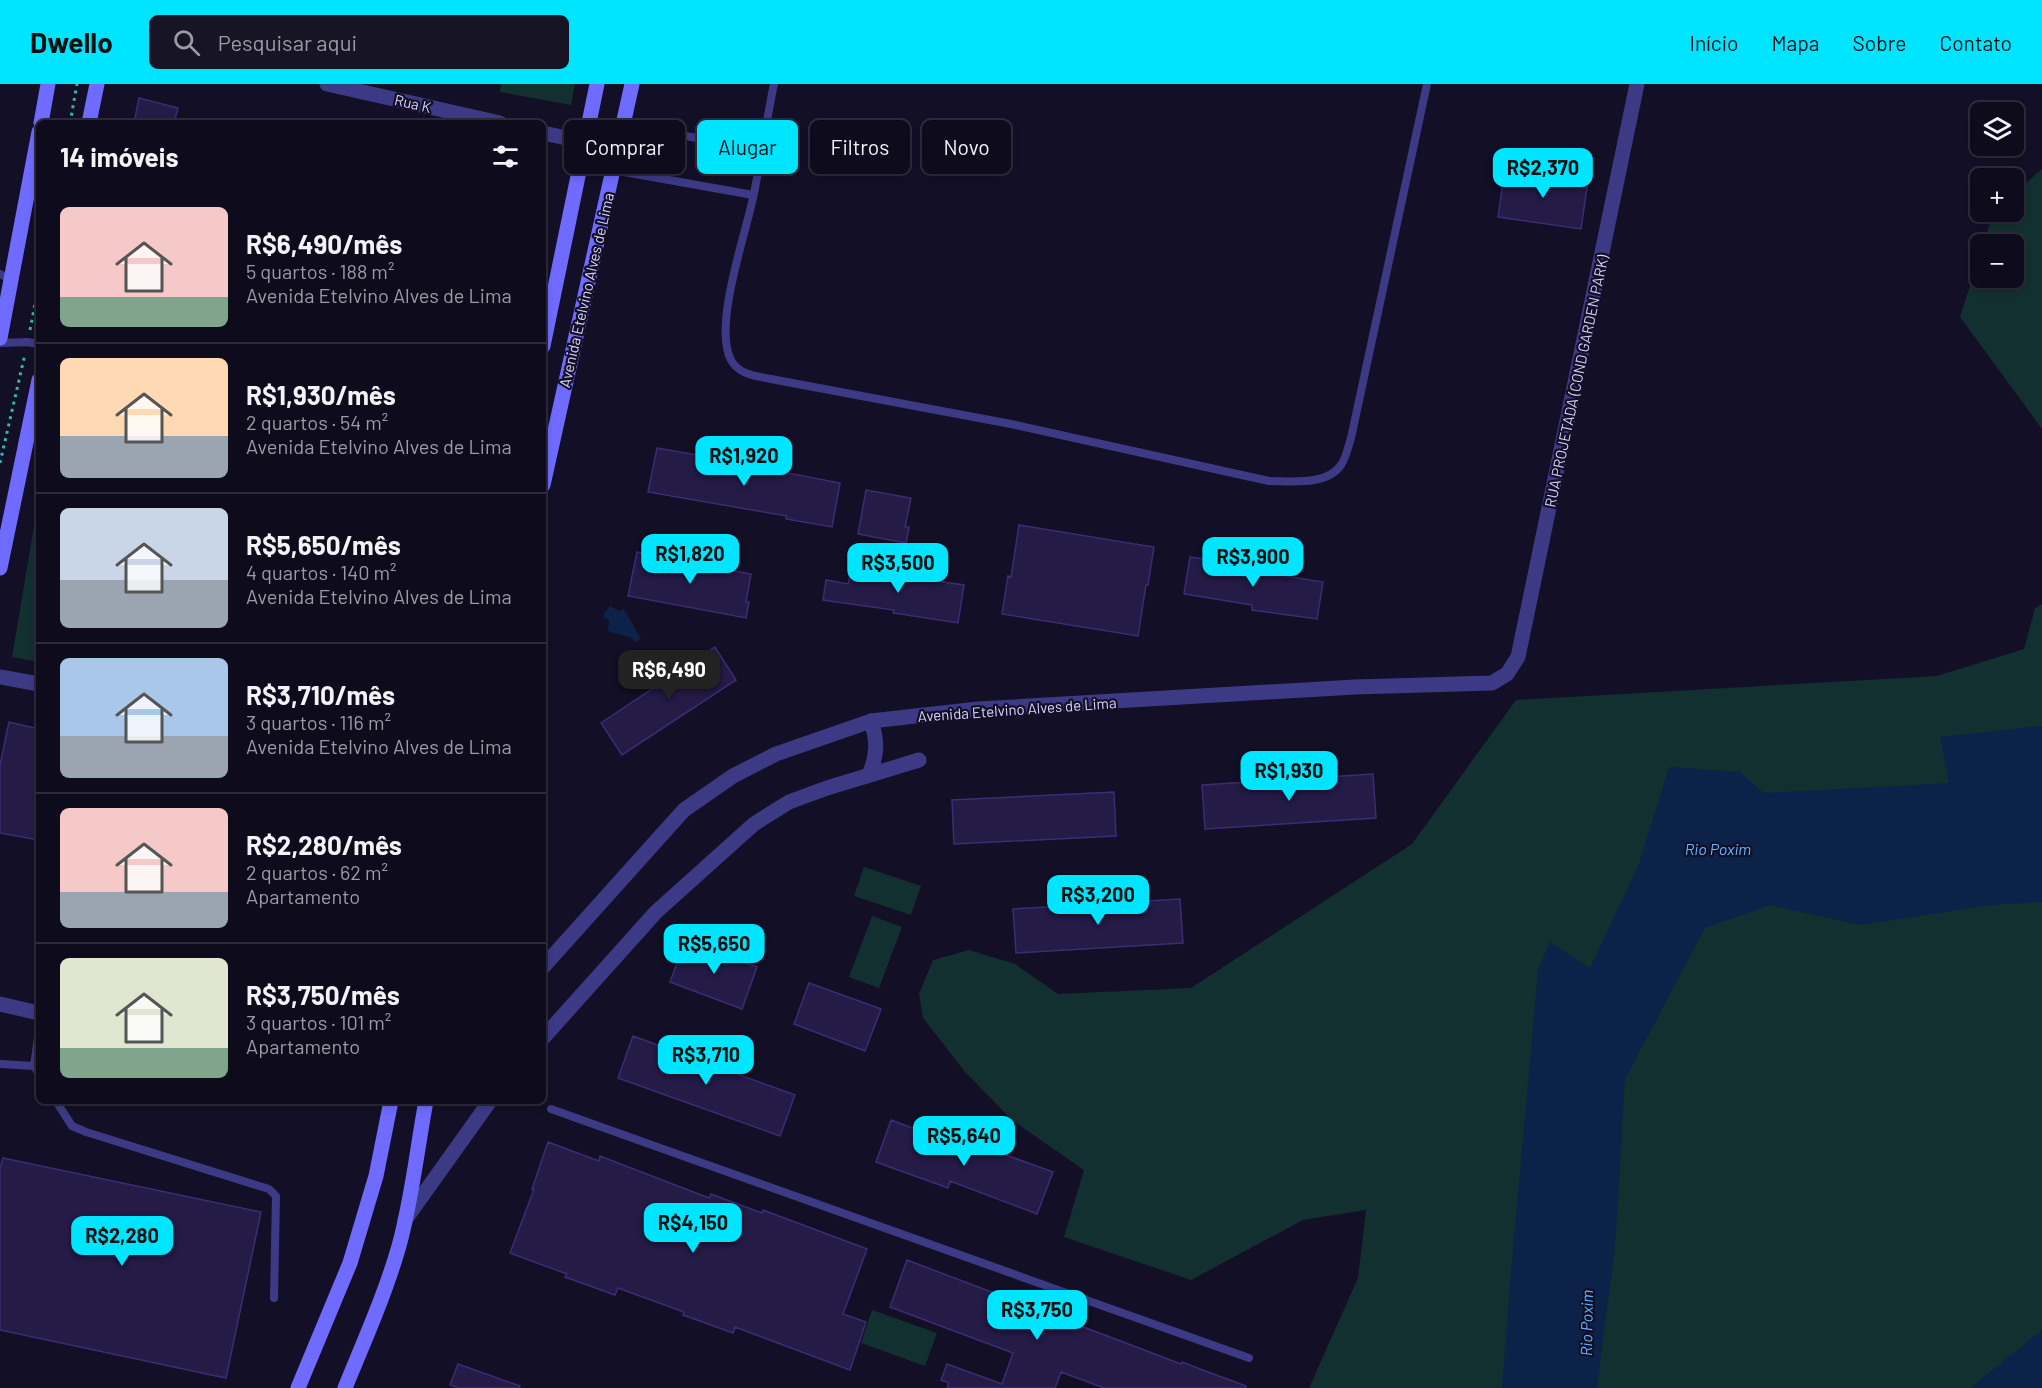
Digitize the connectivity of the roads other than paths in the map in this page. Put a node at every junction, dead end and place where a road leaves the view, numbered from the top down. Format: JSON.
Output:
{"nodes":[{"id":1,"x":48,"y":84,"type":"edge"},
{"id":2,"x":97,"y":84,"type":"edge"},
{"id":3,"x":327,"y":84,"type":"edge"},
{"id":4,"x":597,"y":84,"type":"edge"},
{"id":5,"x":632,"y":84,"type":"edge"},
{"id":6,"x":774,"y":84,"type":"edge"},
{"id":7,"x":1427,"y":84,"type":"edge"},
{"id":8,"x":1637,"y":84,"type":"edge"},
{"id":9,"x":42,"y":120,"type":"edge"},
{"id":10,"x":90,"y":120,"type":"edge"},
{"id":11,"x":487,"y":120,"type":"edge"},
{"id":12,"x":590,"y":120,"type":"edge"},
{"id":13,"x":624,"y":120,"type":"edge"},
{"id":14,"x":766,"y":120,"type":"edge"},
{"id":15,"x":546,"y":134,"type":"edge"},
{"id":16,"x":564,"y":138,"type":"edge"},
{"id":17,"x":36,"y":145,"type":"edge"},
{"id":18,"x":578,"y":174,"type":"edge"},
{"id":19,"x":612,"y":174,"type":"edge"},
{"id":20,"x":635,"y":174,"type":"edge"},
{"id":21,"x":756,"y":174,"type":"edge"},
{"id":22,"x":753,"y":195,"type":"junction"},
{"id":23,"x":6,"y":277,"type":"edge"},
{"id":24,"x":2,"y":313,"type":"edge"},
{"id":25,"x":546,"y":331,"type":"edge"},
{"id":26,"x":0,"y":338,"type":"edge"},
{"id":27,"x":0,"y":343,"type":"edge"},
{"id":28,"x":36,"y":344,"type":"edge"},
{"id":29,"x":36,"y":394,"type":"edge"},
{"id":30,"x":546,"y":456,"type":"edge"},
{"id":31,"x":0,"y":568,"type":"edge"},
{"id":32,"x":1507,"y":674,"type":"joint"},
{"id":33,"x":0,"y":677,"type":"edge"},
{"id":34,"x":36,"y":683,"type":"edge"},
{"id":35,"x":871,"y":722,"type":"junction"},
{"id":36,"x":919,"y":760,"type":"dead end"},
{"id":37,"x":868,"y":775,"type":"junction"},
{"id":38,"x":546,"y":964,"type":"edge"},
{"id":39,"x":0,"y":1004,"type":"edge"},
{"id":40,"x":36,"y":1012,"type":"edge"},
{"id":41,"x":546,"y":1035,"type":"edge"},
{"id":42,"x":0,"y":1064,"type":"edge"},
{"id":43,"x":36,"y":1070,"type":"edge"},
{"id":44,"x":58,"y":1104,"type":"edge"},
{"id":45,"x":390,"y":1104,"type":"edge"},
{"id":46,"x":425,"y":1104,"type":"edge"},
{"id":47,"x":488,"y":1104,"type":"edge"},
{"id":48,"x":551,"y":1109,"type":"dead end"},
{"id":49,"x":405,"y":1220,"type":"junction"},
{"id":50,"x":274,"y":1298,"type":"dead end"},
{"id":51,"x":1249,"y":1358,"type":"dead end"},
{"id":52,"x":298,"y":1388,"type":"edge"},
{"id":53,"x":345,"y":1388,"type":"edge"}],
"edges":[{"from":1,"to":9,"type":"main road"},
{"from":2,"to":10,"type":"main road"},
{"from":3,"to":11,"type":"street","name":"Rua K"},
{"from":4,"to":12,"type":"main road","name":"Avenida Etelvino Alves de Lima"},
{"from":5,"to":13,"type":"main road","name":"Avenida Etelvino Alves de Lima"},
{"from":6,"to":14,"type":"lane"},
{"from":7,"to":22,"type":"lane"},
{"from":8,"to":32,"type":"street","name":"RUA PROJETADA (COND GARDEN PARK)"},
{"from":15,"to":16,"type":"street"},
{"from":17,"to":23,"type":"main road"},
{"from":18,"to":25,"type":"main road","name":"Avenida Etelvino Alves de Lima"},
{"from":19,"to":30,"type":"main road","name":"Avenida Etelvino Alves de Lima"},
{"from":20,"to":22,"type":"lane"},
{"from":21,"to":22,"type":"lane"},
{"from":23,"to":24,"type":"main road"},
{"from":24,"to":26,"type":"main road"},
{"from":27,"to":28,"type":"lane"},
{"from":29,"to":31,"type":"main road"},
{"from":32,"to":35,"type":"street","name":"Avenida Etelvino Alves de Lima"},
{"from":33,"to":34,"type":"street"},
{"from":35,"to":37,"type":"street"},
{"from":35,"to":38,"type":"street","name":"Avenida Etelvino Alves de Lima"},
{"from":36,"to":37,"type":"street"},
{"from":37,"to":41,"type":"street"},
{"from":39,"to":40,"type":"street"},
{"from":42,"to":43,"type":"lane"},
{"from":44,"to":50,"type":"lane"},
{"from":45,"to":52,"type":"main road"},
{"from":46,"to":49,"type":"main road"},
{"from":47,"to":49,"type":"street"},
{"from":48,"to":51,"type":"lane"},
{"from":49,"to":53,"type":"main road"}]}
